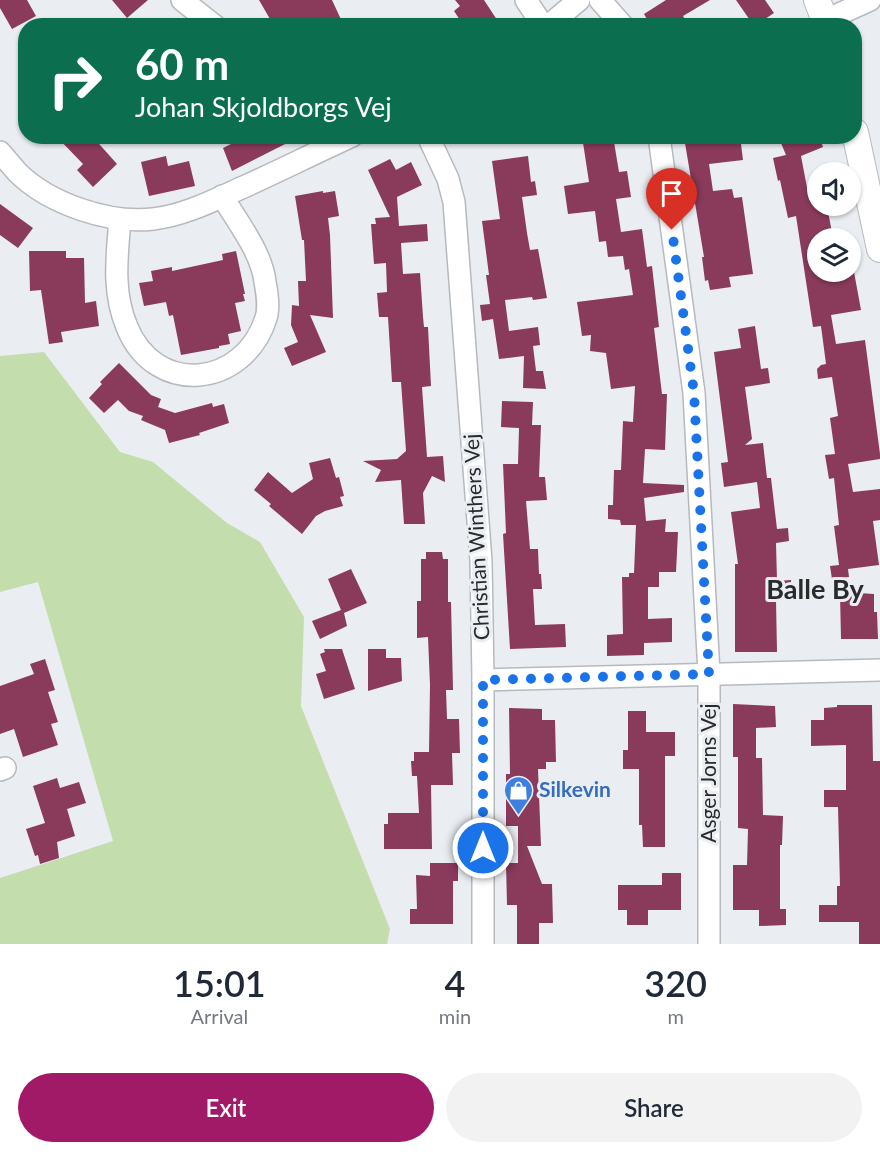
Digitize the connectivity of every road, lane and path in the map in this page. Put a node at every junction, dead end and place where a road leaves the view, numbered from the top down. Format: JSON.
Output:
{"nodes":[{"id":1,"x":182,"y":0,"type":"edge"},
{"id":2,"x":526,"y":0,"type":"edge"},
{"id":3,"x":579,"y":0,"type":"edge"},
{"id":4,"x":600,"y":0,"type":"edge"},
{"id":5,"x":870,"y":0,"type":"edge"},
{"id":6,"x":823,"y":15,"type":"edge"},
{"id":7,"x":205,"y":18,"type":"edge"},
{"id":8,"x":538,"y":18,"type":"edge"},
{"id":9,"x":558,"y":18,"type":"edge"},
{"id":10,"x":616,"y":18,"type":"edge"},
{"id":11,"x":329,"y":144,"type":"edge"},
{"id":12,"x":432,"y":144,"type":"edge"},
{"id":13,"x":660,"y":144,"type":"edge"},
{"id":14,"x":858,"y":144,"type":"edge"},
{"id":15,"x":0,"y":152,"type":"edge"},
{"id":16,"x":222,"y":196,"type":"junction"},
{"id":17,"x":120,"y":219,"type":"junction"},
{"id":18,"x":880,"y":249,"type":"edge"},
{"id":19,"x":880,"y":670,"type":"edge"},
{"id":20,"x":709,"y":674,"type":"junction"},
{"id":21,"x":483,"y":680,"type":"junction"},
{"id":22,"x":483,"y":944,"type":"edge"},
{"id":23,"x":709,"y":944,"type":"edge"}],
"edges":[{"from":1,"to":7,"type":"street"},
{"from":2,"to":8,"type":"street"},
{"from":3,"to":9,"type":"street"},
{"from":4,"to":10,"type":"street"},
{"from":5,"to":6,"type":"street"},
{"from":11,"to":16,"type":"street"},
{"from":12,"to":21,"type":"street","name":"Christian Winthers Vej"},
{"from":13,"to":20,"type":"street","name":"Asger Jorns Vej"},
{"from":14,"to":18,"type":"street"},
{"from":15,"to":17,"type":"street"},
{"from":16,"to":17,"type":"street"},
{"from":16,"to":17,"type":"street"},
{"from":19,"to":20,"type":"street"},
{"from":20,"to":21,"type":"street"},
{"from":20,"to":23,"type":"street","name":"Asger Jorns Vej"},
{"from":21,"to":22,"type":"street","name":"Christian Winthers Vej"}]}
